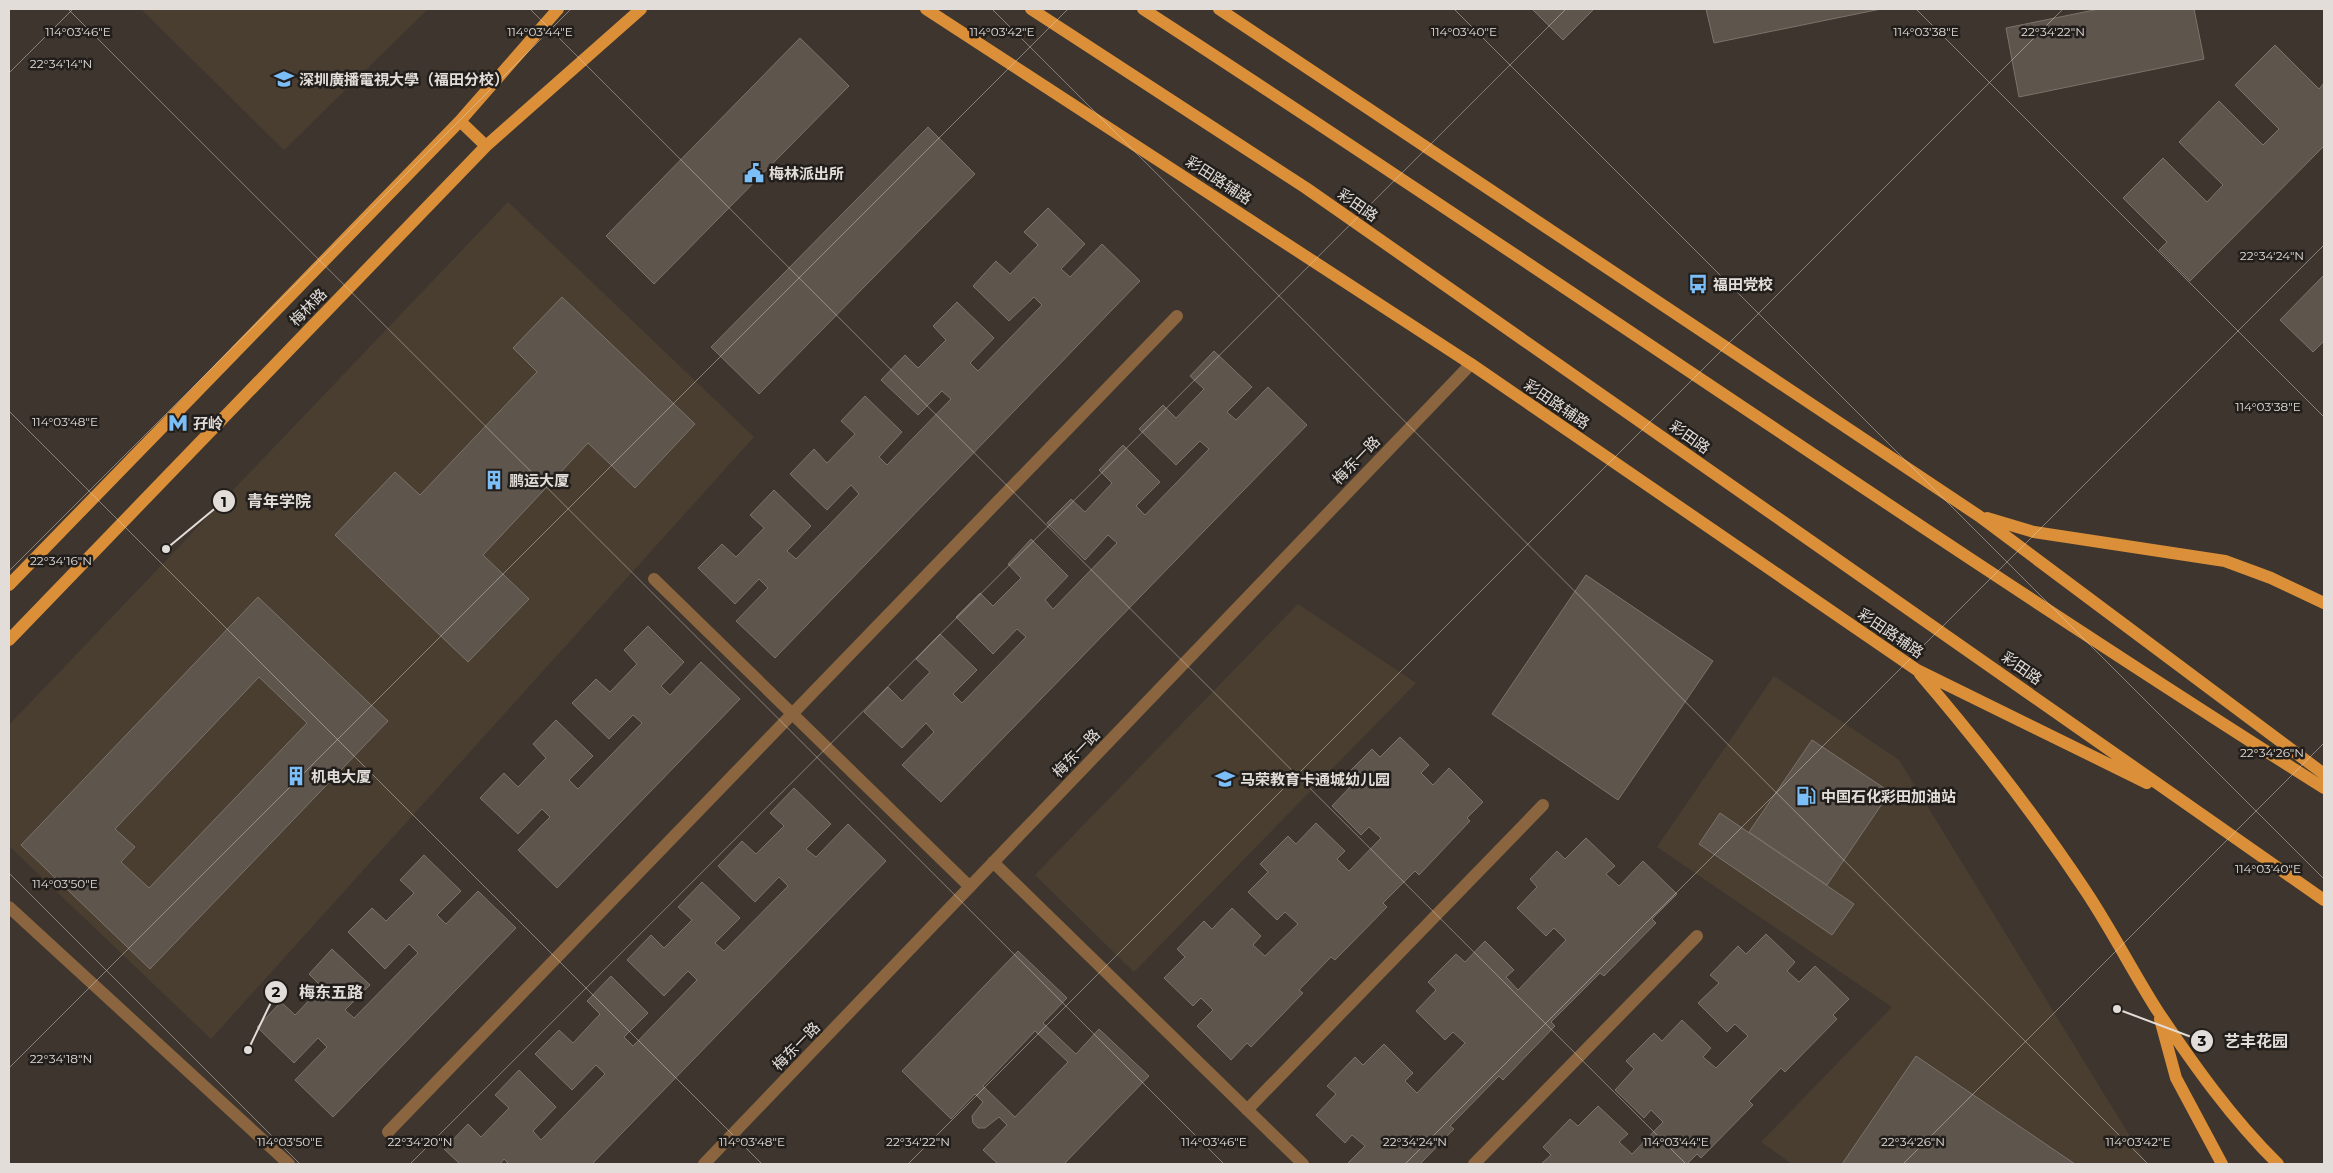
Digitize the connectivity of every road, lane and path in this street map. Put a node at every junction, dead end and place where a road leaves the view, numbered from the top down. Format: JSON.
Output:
{"nodes":[{"id":1,"x":641,"y":9,"type":"edge"},
{"id":2,"x":926,"y":9,"type":"edge"},
{"id":3,"x":1031,"y":9,"type":"edge"},
{"id":4,"x":1142,"y":9,"type":"edge"},
{"id":5,"x":1219,"y":9,"type":"edge"},
{"id":6,"x":555,"y":14,"type":"edge"},
{"id":7,"x":460,"y":121,"type":"junction"},
{"id":8,"x":486,"y":146,"type":"junction"},
{"id":9,"x":1177,"y":316,"type":"dead end"},
{"id":10,"x":1471,"y":364,"type":"junction"},
{"id":11,"x":1979,"y":516,"type":"junction"},
{"id":12,"x":654,"y":580,"type":"dead end"},
{"id":13,"x":9,"y":585,"type":"edge"},
{"id":14,"x":2324,"y":602,"type":"edge"},
{"id":15,"x":9,"y":640,"type":"edge"},
{"id":16,"x":1917,"y":670,"type":"junction"},
{"id":17,"x":793,"y":714,"type":"junction"},
{"id":18,"x":2324,"y":774,"type":"edge"},
{"id":19,"x":2324,"y":788,"type":"edge"},
{"id":20,"x":2183,"y":801,"type":"junction"},
{"id":21,"x":1543,"y":806,"type":"dead end"},
{"id":22,"x":993,"y":862,"type":"junction"},
{"id":23,"x":970,"y":887,"type":"junction"},
{"id":24,"x":2324,"y":900,"type":"edge"},
{"id":25,"x":9,"y":907,"type":"edge"},
{"id":26,"x":1697,"y":936,"type":"dead end"},
{"id":27,"x":2157,"y":1009,"type":"junction"},
{"id":28,"x":1247,"y":1110,"type":"junction"},
{"id":29,"x":388,"y":1132,"type":"dead end"},
{"id":30,"x":288,"y":1164,"type":"edge"},
{"id":31,"x":704,"y":1164,"type":"edge"},
{"id":32,"x":1303,"y":1164,"type":"edge"},
{"id":33,"x":1474,"y":1164,"type":"edge"},
{"id":34,"x":2222,"y":1164,"type":"edge"},
{"id":35,"x":2278,"y":1164,"type":"edge"}],
"edges":[{"from":1,"to":8,"type":"main road","name":"梅林路"},
{"from":2,"to":10,"type":"main road","name":"彩田路辅路"},
{"from":3,"to":20,"type":"main road","name":"彩田路"},
{"from":4,"to":19,"type":"main road"},
{"from":5,"to":11,"type":"main road"},
{"from":6,"to":7,"type":"main road","name":"梅林路"},
{"from":7,"to":8,"type":"main road"},
{"from":7,"to":13,"type":"main road","name":"梅林路"},
{"from":8,"to":15,"type":"main road","name":"梅林路"},
{"from":9,"to":17,"type":"street"},
{"from":10,"to":16,"type":"main road","name":"彩田路辅路"},
{"from":10,"to":22,"type":"street","name":"梅东一路"},
{"from":11,"to":14,"type":"main road"},
{"from":11,"to":18,"type":"main road"},
{"from":12,"to":17,"type":"street"},
{"from":16,"to":20,"type":"main road","name":"彩田路辅路"},
{"from":16,"to":27,"type":"main road"},
{"from":17,"to":23,"type":"street"},
{"from":17,"to":29,"type":"street"},
{"from":20,"to":24,"type":"main road","name":"彩田路"},
{"from":21,"to":28,"type":"street"},
{"from":22,"to":23,"type":"street","name":"梅东一路"},
{"from":22,"to":28,"type":"street"},
{"from":23,"to":31,"type":"street","name":"梅东一路"},
{"from":25,"to":30,"type":"street"},
{"from":26,"to":33,"type":"street"},
{"from":27,"to":34,"type":"main road"},
{"from":27,"to":35,"type":"main road"},
{"from":28,"to":32,"type":"street"}]}
